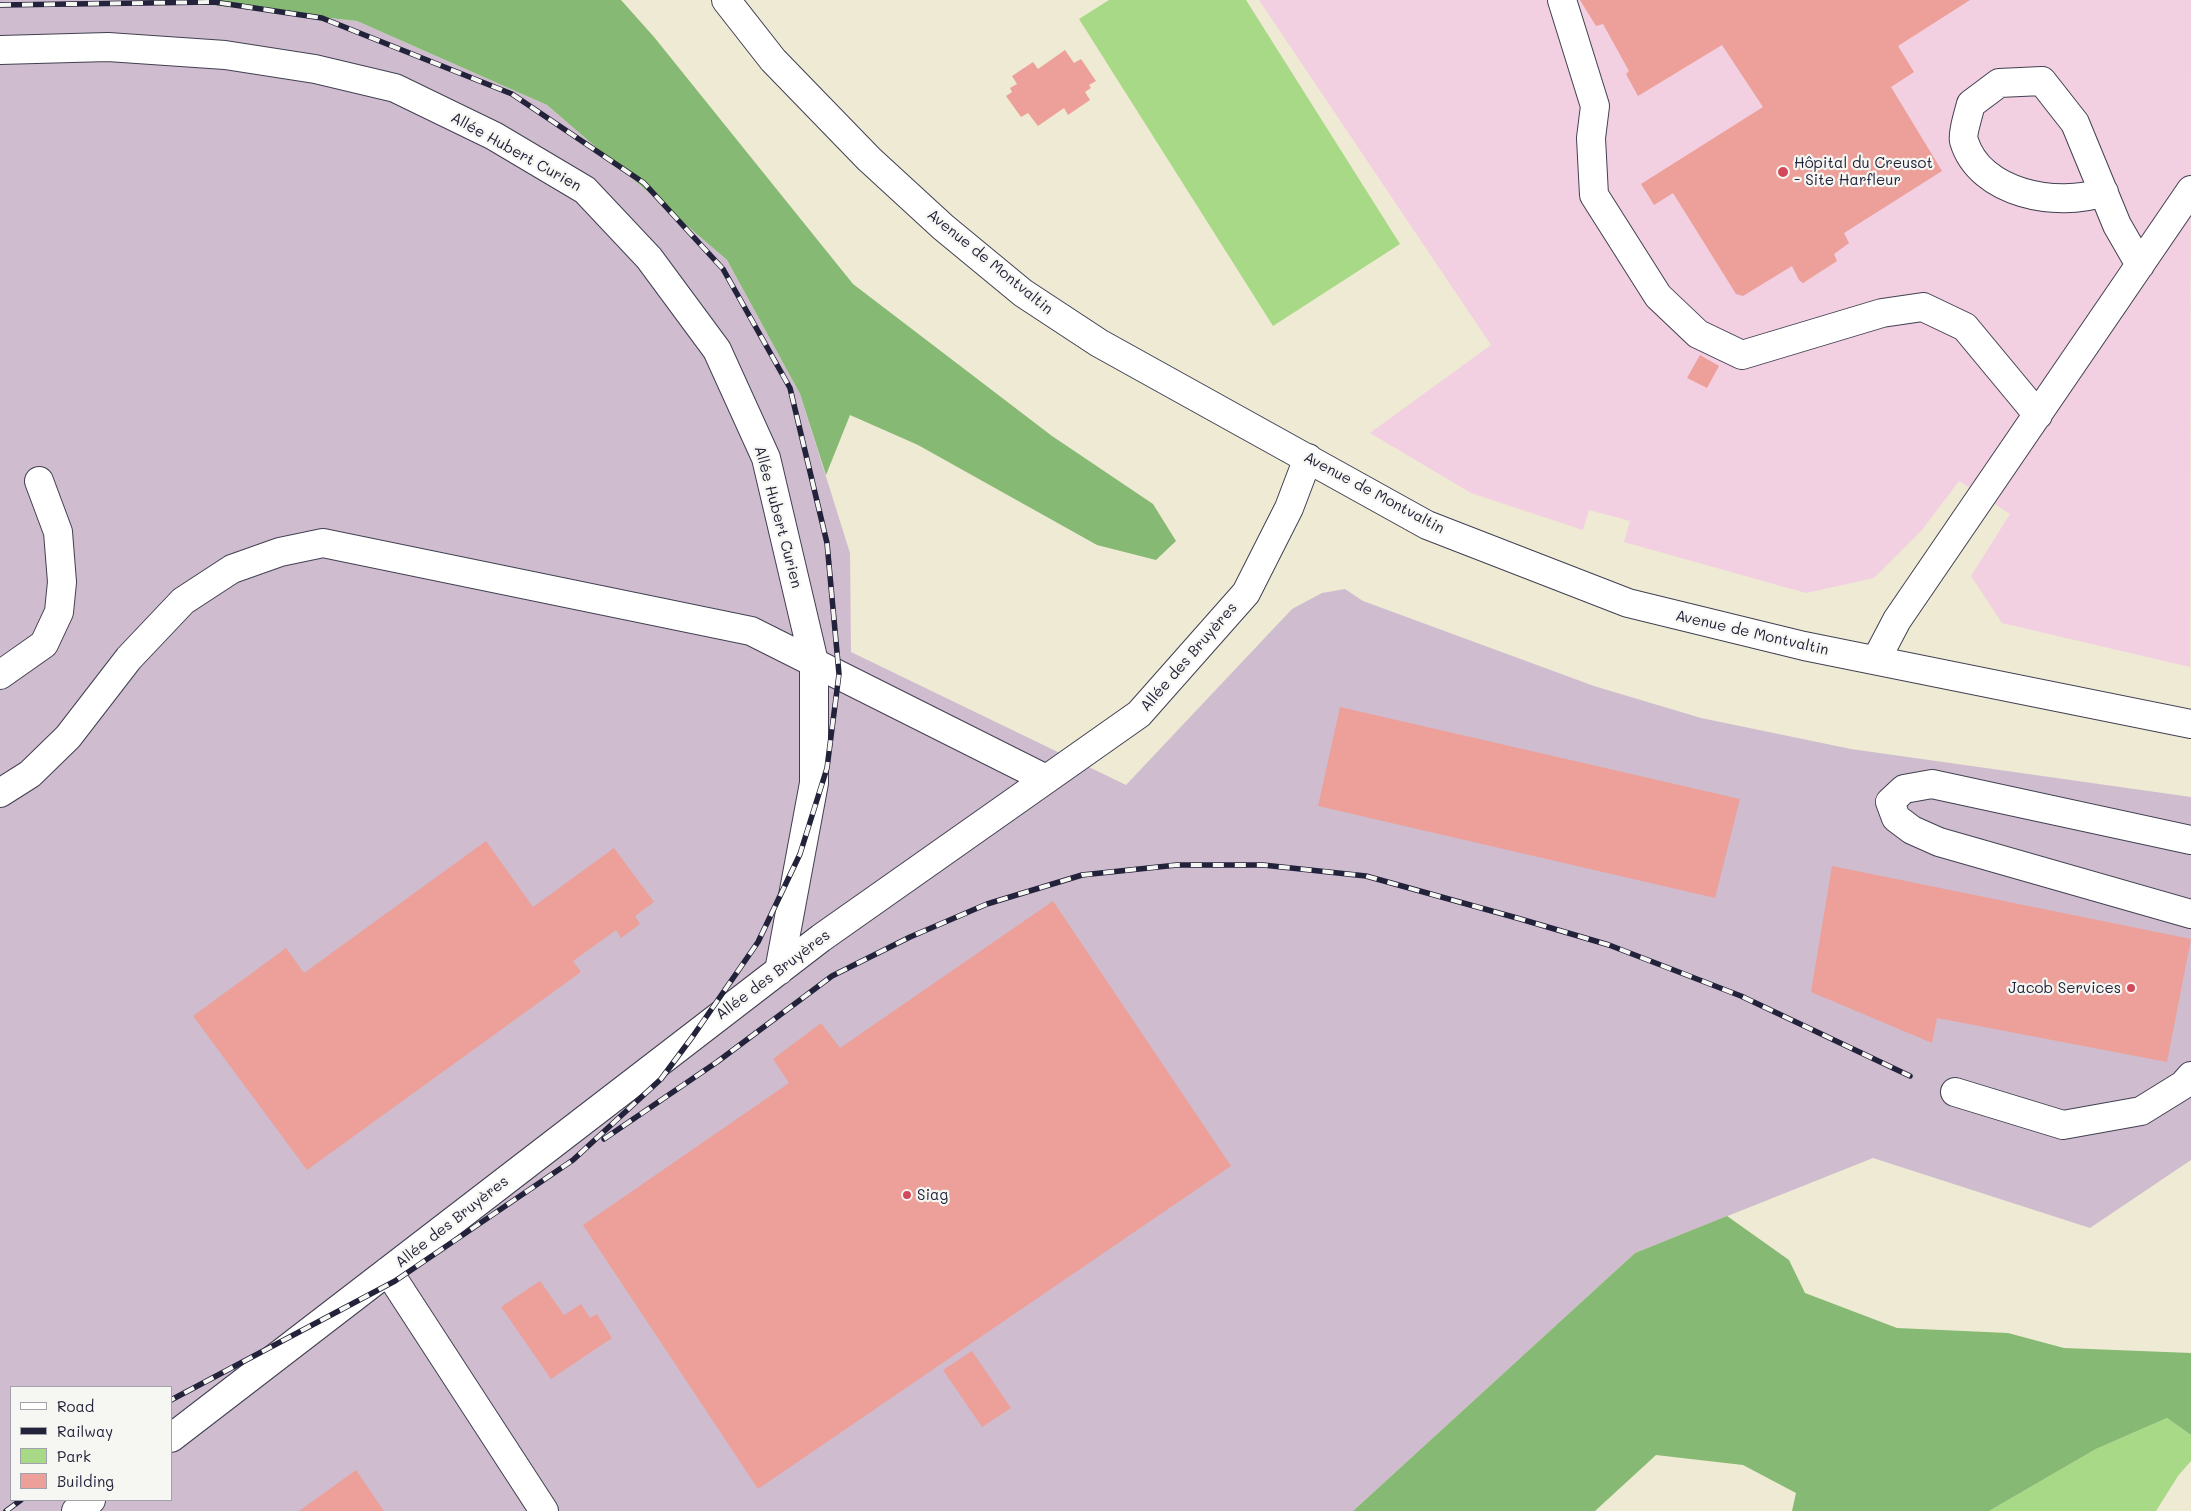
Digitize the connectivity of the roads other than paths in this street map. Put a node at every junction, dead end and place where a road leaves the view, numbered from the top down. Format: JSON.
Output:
{"nodes":[{"id":1,"x":726,"y":0,"type":"edge"},
{"id":2,"x":1562,"y":0,"type":"edge"},
{"id":3,"x":0,"y":50,"type":"edge"},
{"id":4,"x":2191,"y":190,"type":"edge"},
{"id":5,"x":2104,"y":192,"type":"junction"},
{"id":6,"x":2140,"y":265,"type":"junction"},
{"id":7,"x":2038,"y":414,"type":"junction"},
{"id":8,"x":1308,"y":458,"type":"junction"},
{"id":9,"x":39,"y":481,"type":"dead end"},
{"id":10,"x":1876,"y":660,"type":"junction"},
{"id":11,"x":814,"y":662,"type":"junction"},
{"id":12,"x":0,"y":674,"type":"edge"},
{"id":13,"x":2191,"y":724,"type":"edge"},
{"id":14,"x":1046,"y":779,"type":"junction"},
{"id":15,"x":0,"y":793,"type":"edge"},
{"id":16,"x":2191,"y":840,"type":"edge"},
{"id":17,"x":2191,"y":914,"type":"edge"},
{"id":18,"x":779,"y":971,"type":"junction"},
{"id":19,"x":2191,"y":1076,"type":"edge"},
{"id":20,"x":1955,"y":1092,"type":"dead end"},
{"id":21,"x":388,"y":1271,"type":"junction"},
{"id":22,"x":172,"y":1437,"type":"edge"},
{"id":23,"x":90,"y":1501,"type":"edge"},
{"id":24,"x":76,"y":1511,"type":"edge"},
{"id":25,"x":544,"y":1511,"type":"edge"}],
"edges":[{"from":1,"to":8,"type":"street","name":"Avenue de Montvaltin"},
{"from":2,"to":7,"type":"street"},
{"from":3,"to":11,"type":"street","name":"Allée Hubert Curien"},
{"from":4,"to":6,"type":"street"},
{"from":5,"to":5,"type":"street"},
{"from":5,"to":6,"type":"street"},
{"from":6,"to":7,"type":"street"},
{"from":7,"to":10,"type":"street"},
{"from":8,"to":10,"type":"street","name":"Avenue de Montvaltin"},
{"from":8,"to":14,"type":"street","name":"Allée des Bruyères"},
{"from":9,"to":12,"type":"street"},
{"from":10,"to":13,"type":"street","name":"Avenue de Montvaltin"},
{"from":11,"to":14,"type":"street"},
{"from":11,"to":15,"type":"street"},
{"from":11,"to":18,"type":"street","name":"Allée Hubert Curien"},
{"from":14,"to":18,"type":"street","name":"Allée des Bruyères"},
{"from":16,"to":17,"type":"street"},
{"from":18,"to":21,"type":"street","name":"Allée des Bruyères"},
{"from":19,"to":20,"type":"street"},
{"from":21,"to":22,"type":"street","name":"Allée des Bruyères"},
{"from":21,"to":25,"type":"street"},
{"from":23,"to":24,"type":"street"}]}
